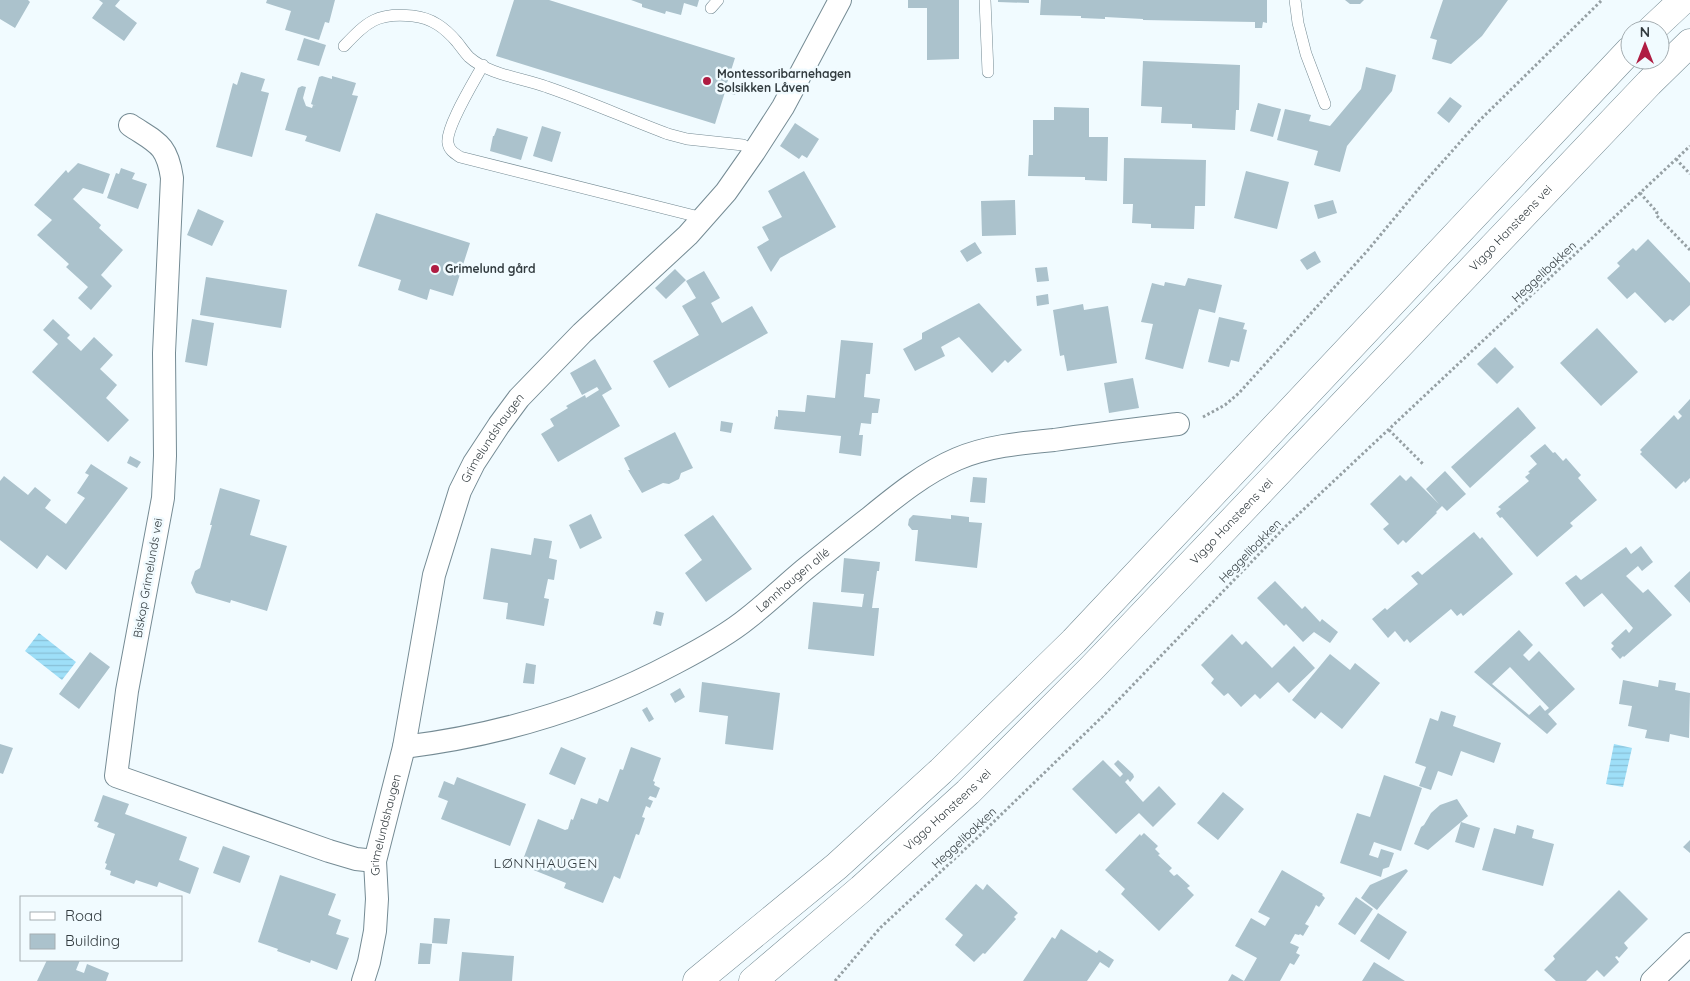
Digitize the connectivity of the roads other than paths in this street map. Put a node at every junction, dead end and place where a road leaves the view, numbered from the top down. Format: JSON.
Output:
{"nodes":[{"id":1,"x":840,"y":0,"type":"edge"},
{"id":2,"x":986,"y":0,"type":"edge"},
{"id":3,"x":1295,"y":0,"type":"edge"},
{"id":4,"x":1683,"y":0,"type":"edge"},
{"id":5,"x":1662,"y":20,"type":"edge"},
{"id":6,"x":1690,"y":43,"type":"edge"},
{"id":7,"x":344,"y":46,"type":"dead end"},
{"id":8,"x":1620,"y":61,"type":"edge"},
{"id":9,"x":482,"y":65,"type":"junction"},
{"id":10,"x":988,"y":72,"type":"dead end"},
{"id":11,"x":1324,"y":104,"type":"dead end"},
{"id":12,"x":130,"y":125,"type":"dead end"},
{"id":13,"x":754,"y":152,"type":"junction"},
{"id":14,"x":703,"y":218,"type":"junction"},
{"id":15,"x":1178,"y":424,"type":"road end"},
{"id":16,"x":404,"y":747,"type":"junction"},
{"id":17,"x":375,"y":861,"type":"junction"},
{"id":18,"x":1690,"y":944,"type":"edge"},
{"id":19,"x":363,"y":981,"type":"edge"},
{"id":20,"x":697,"y":981,"type":"edge"},
{"id":21,"x":753,"y":981,"type":"edge"},
{"id":22,"x":1652,"y":981,"type":"edge"}],
"edges":[{"from":1,"to":13,"type":"street","name":"Grimelundshaugen"},
{"from":2,"to":10,"type":"lane"},
{"from":3,"to":11,"type":"lane"},
{"from":4,"to":5,"type":"highway"},
{"from":6,"to":21,"type":"highway","name":"Viggo Hansteens vei"},
{"from":7,"to":9,"type":"lane"},
{"from":8,"to":20,"type":"highway"},
{"from":9,"to":13,"type":"lane"},
{"from":9,"to":14,"type":"lane"},
{"from":12,"to":17,"type":"street","name":"Biskop Grimelunds vei"},
{"from":13,"to":14,"type":"street","name":"Grimelundshaugen"},
{"from":14,"to":16,"type":"street","name":"Grimelundshaugen"},
{"from":15,"to":16,"type":"street","name":"Lønnhaugen allé"},
{"from":16,"to":17,"type":"street","name":"Grimelundshaugen"},
{"from":17,"to":19,"type":"street","name":"Grimelundshaugen"},
{"from":18,"to":22,"type":"street"}]}
